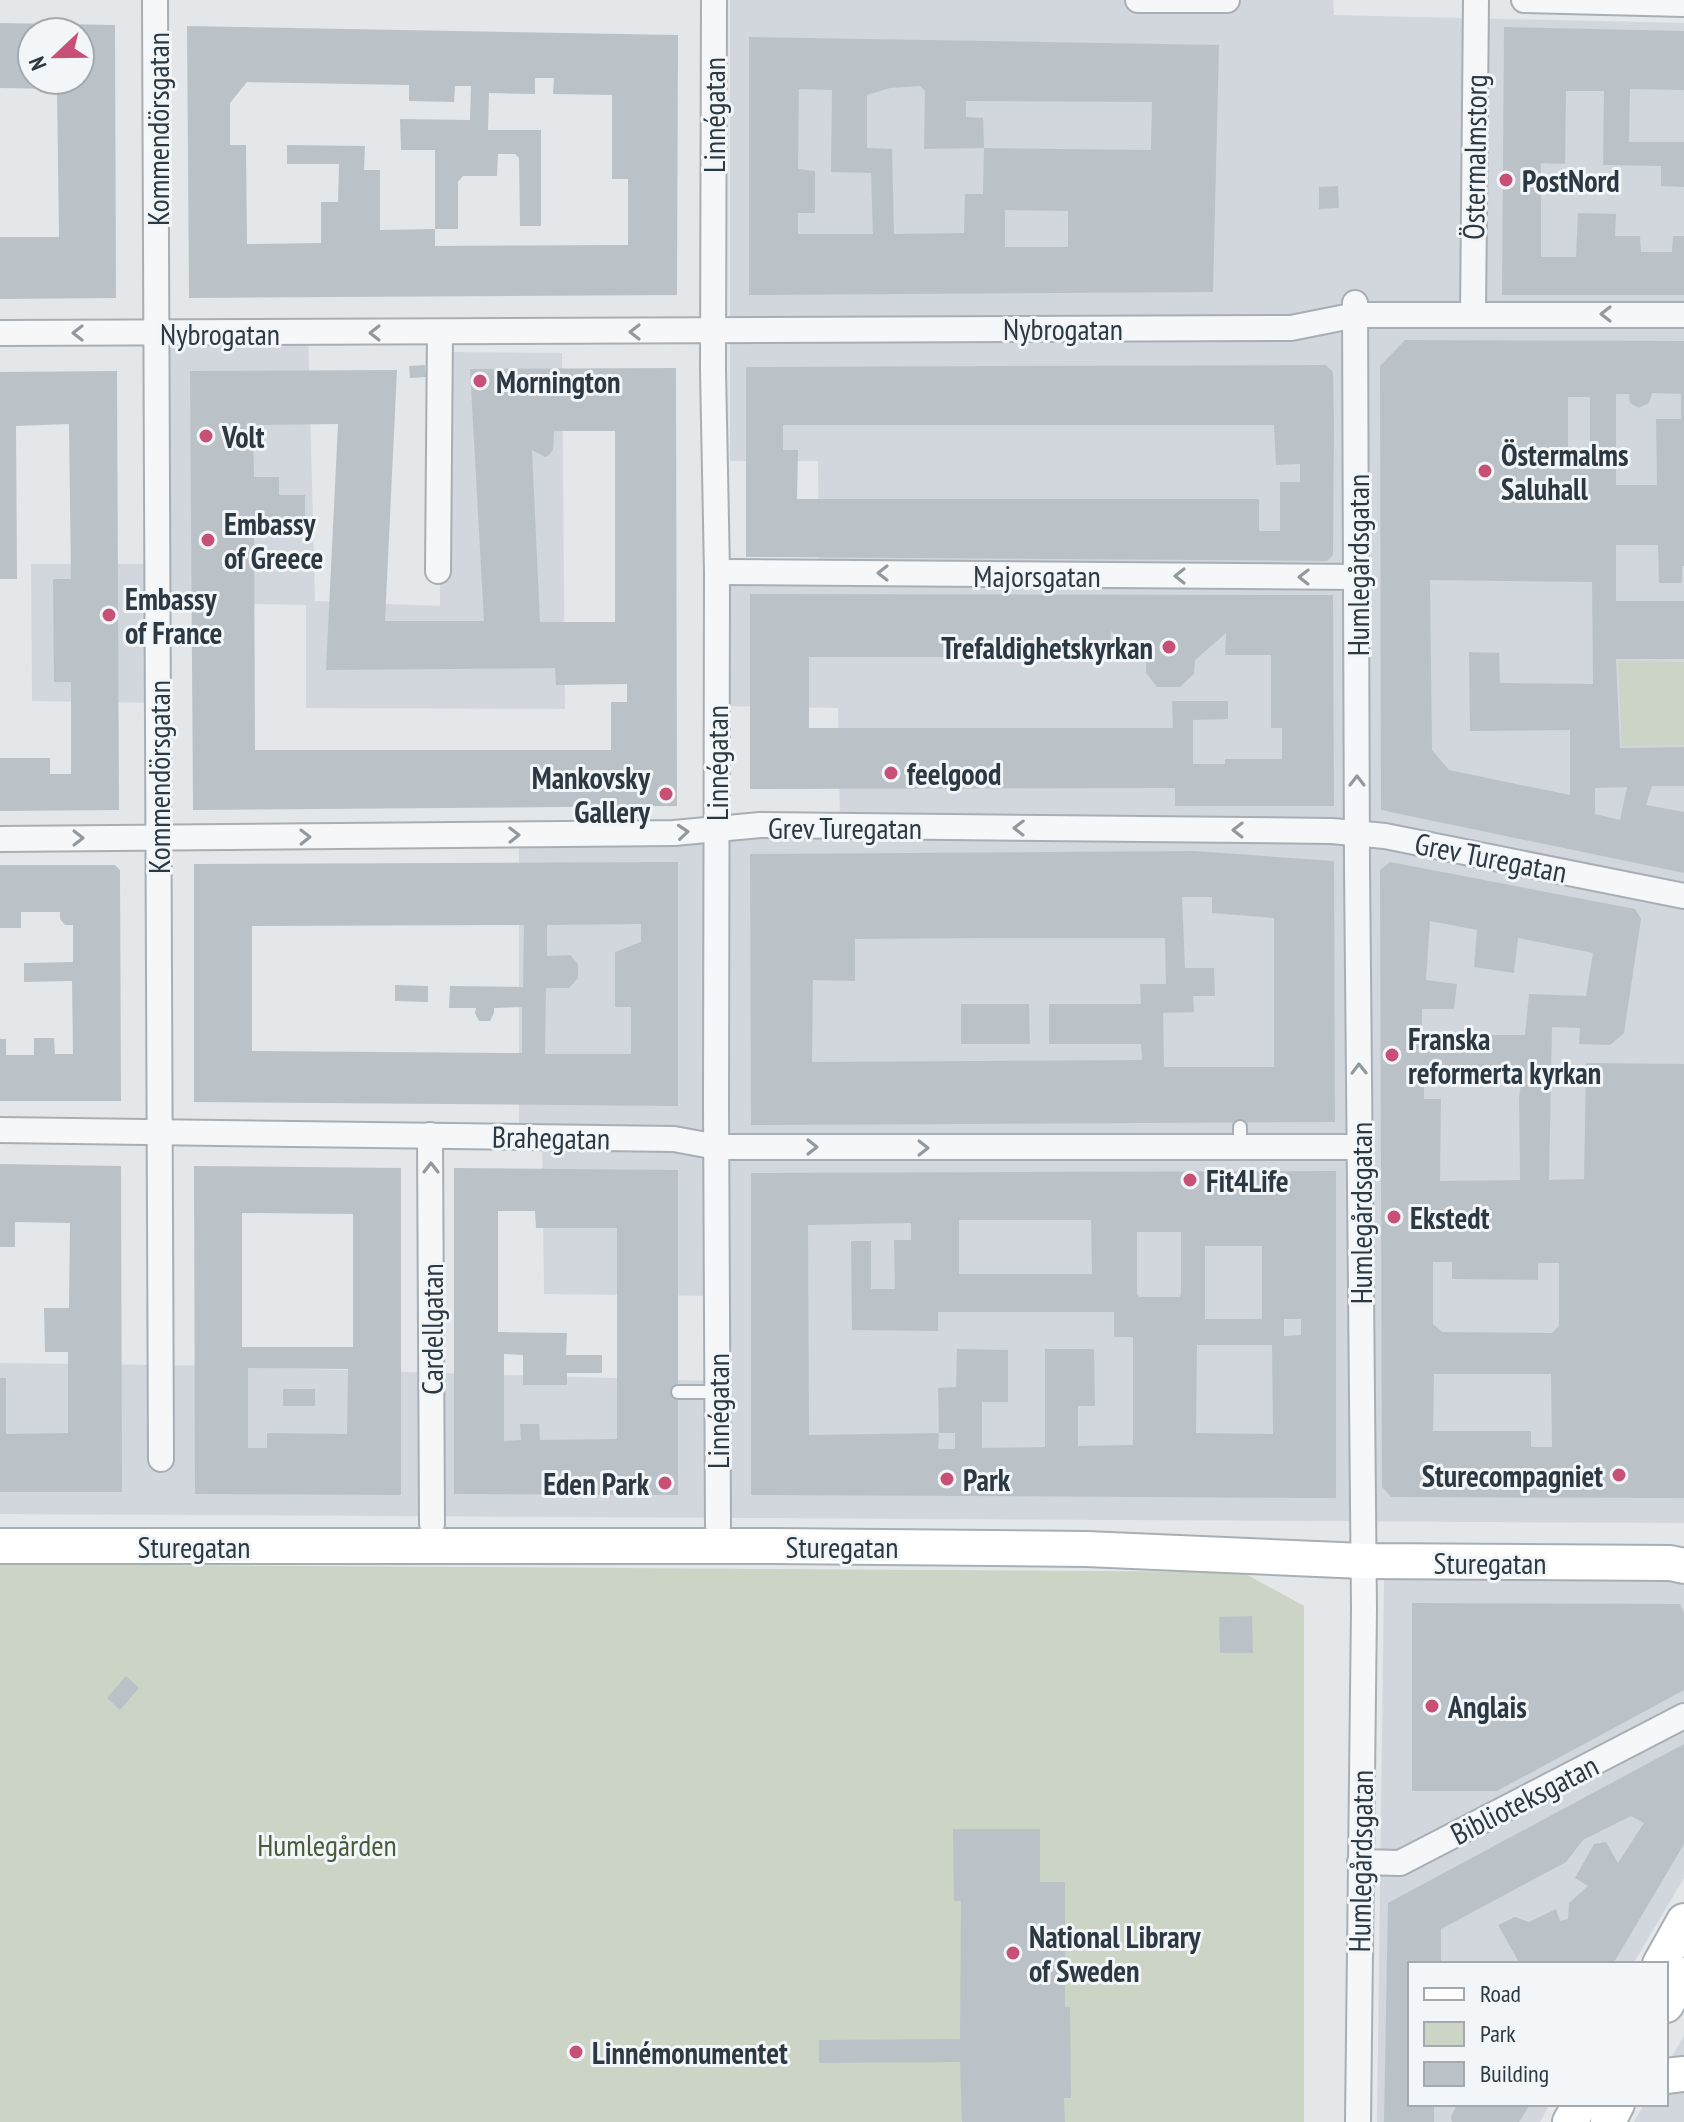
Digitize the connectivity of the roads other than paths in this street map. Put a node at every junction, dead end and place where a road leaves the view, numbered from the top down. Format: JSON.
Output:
{"nodes":[{"id":1,"x":155,"y":0,"type":"edge"},
{"id":2,"x":714,"y":0,"type":"edge"},
{"id":3,"x":1138,"y":0,"type":"edge"},
{"id":4,"x":1227,"y":0,"type":"edge"},
{"id":5,"x":1476,"y":0,"type":"edge"},
{"id":6,"x":1524,"y":0,"type":"edge"},
{"id":7,"x":1684,"y":4,"type":"edge"},
{"id":8,"x":1356,"y":309,"type":"junction"},
{"id":9,"x":1473,"y":314,"type":"junction"},
{"id":10,"x":1684,"y":315,"type":"edge"},
{"id":11,"x":713,"y":330,"type":"junction"},
{"id":12,"x":440,"y":332,"type":"junction"},
{"id":13,"x":0,"y":333,"type":"edge"},
{"id":14,"x":156,"y":333,"type":"junction"},
{"id":15,"x":438,"y":571,"type":"dead end"},
{"id":16,"x":717,"y":572,"type":"junction"},
{"id":17,"x":1357,"y":577,"type":"junction"},
{"id":18,"x":716,"y":829,"type":"junction"},
{"id":19,"x":1357,"y":834,"type":"junction"},
{"id":20,"x":159,"y":838,"type":"junction"},
{"id":21,"x":0,"y":839,"type":"edge"},
{"id":22,"x":1684,"y":896,"type":"edge"},
{"id":23,"x":0,"y":1130,"type":"edge"},
{"id":24,"x":161,"y":1132,"type":"junction"},
{"id":25,"x":430,"y":1135,"type":"junction"},
{"id":26,"x":717,"y":1147,"type":"junction"},
{"id":27,"x":1359,"y":1147,"type":"junction"},
{"id":28,"x":678,"y":1392,"type":"dead end"},
{"id":29,"x":717,"y":1392,"type":"junction"},
{"id":30,"x":161,"y":1459,"type":"dead end"},
{"id":31,"x":432,"y":1524,"type":"junction"},
{"id":32,"x":0,"y":1526,"type":"edge"},
{"id":33,"x":718,"y":1526,"type":"junction"},
{"id":34,"x":1684,"y":1542,"type":"edge"},
{"id":35,"x":0,"y":1546,"type":"edge"},
{"id":36,"x":1363,"y":1549,"type":"junction"},
{"id":37,"x":1684,"y":1566,"type":"edge"},
{"id":38,"x":1684,"y":1716,"type":"edge"},
{"id":39,"x":1360,"y":1862,"type":"junction"},
{"id":40,"x":1684,"y":1921,"type":"edge"},
{"id":41,"x":1661,"y":1962,"type":"edge"},
{"id":42,"x":1684,"y":1975,"type":"edge"},
{"id":43,"x":1668,"y":2002,"type":"edge"},
{"id":44,"x":1358,"y":2122,"type":"edge"}],
"edges":[{"from":1,"to":14,"type":"street","name":"Kommendörsgatan"},
{"from":2,"to":11,"type":"street","name":"Linnégatan"},
{"from":3,"to":4,"type":"street"},
{"from":5,"to":9,"type":"street","name":"Östermalmstorg"},
{"from":6,"to":7,"type":"street"},
{"from":8,"to":9,"type":"street","name":"Nybrogatan"},
{"from":8,"to":11,"type":"street","name":"Nybrogatan"},
{"from":8,"to":17,"type":"street","name":"Humlegårdsgatan"},
{"from":10,"to":9,"type":"street","name":"Nybrogatan","one_way":true},
{"from":11,"to":12,"type":"street","name":"Nybrogatan","one_way":true},
{"from":11,"to":16,"type":"street","name":"Linnégatan"},
{"from":12,"to":14,"type":"street","name":"Nybrogatan","one_way":true},
{"from":12,"to":15,"type":"street"},
{"from":14,"to":13,"type":"street","name":"Nybrogatan","one_way":true},
{"from":14,"to":20,"type":"street","name":"Kommendörsgatan"},
{"from":17,"to":16,"type":"street","name":"Majorsgatan","one_way":true},
{"from":16,"to":18,"type":"street","name":"Linnégatan"},
{"from":19,"to":17,"type":"street","name":"Humlegårdsgatan","one_way":true},
{"from":19,"to":18,"type":"street","name":"Grev Turegatan","one_way":true},
{"from":20,"to":18,"type":"street","name":"Grev Turegatan","one_way":true},
{"from":18,"to":26,"type":"street","name":"Linnégatan"},
{"from":19,"to":22,"type":"street","name":"Grev Turegatan"},
{"from":27,"to":19,"type":"street","name":"Humlegårdsgatan","one_way":true},
{"from":21,"to":20,"type":"street","name":"Grev Turegatan","one_way":true},
{"from":20,"to":24,"type":"street","name":"Kommendörsgatan"},
{"from":23,"to":24,"type":"street","name":"Brahegatan"},
{"from":24,"to":25,"type":"street","name":"Brahegatan"},
{"from":24,"to":30,"type":"street","name":"Kommendörsgatan"},
{"from":25,"to":26,"type":"street","name":"Brahegatan"},
{"from":31,"to":25,"type":"street","name":"Cardellgatan","one_way":true},
{"from":26,"to":27,"type":"street","name":"Brahegatan","one_way":true},
{"from":26,"to":29,"type":"street","name":"Linnégatan"},
{"from":27,"to":36,"type":"street","name":"Humlegårdsgatan"},
{"from":28,"to":29,"type":"lane"},
{"from":29,"to":33,"type":"street","name":"Linnégatan"},
{"from":31,"to":32,"type":"street","name":"Sturegatan"},
{"from":31,"to":33,"type":"street","name":"Sturegatan"},
{"from":33,"to":36,"type":"street","name":"Sturegatan"},
{"from":34,"to":36,"type":"street","name":"Sturegatan"},
{"from":35,"to":36,"type":"street","name":"Sturegatan"},
{"from":36,"to":37,"type":"street","name":"Sturegatan"},
{"from":36,"to":39,"type":"street","name":"Humlegårdsgatan"},
{"from":38,"to":39,"type":"street","name":"Biblioteksgatan"},
{"from":39,"to":44,"type":"street","name":"Humlegårdsgatan"},
{"from":40,"to":41,"type":"street"},
{"from":42,"to":43,"type":"street"}]}
